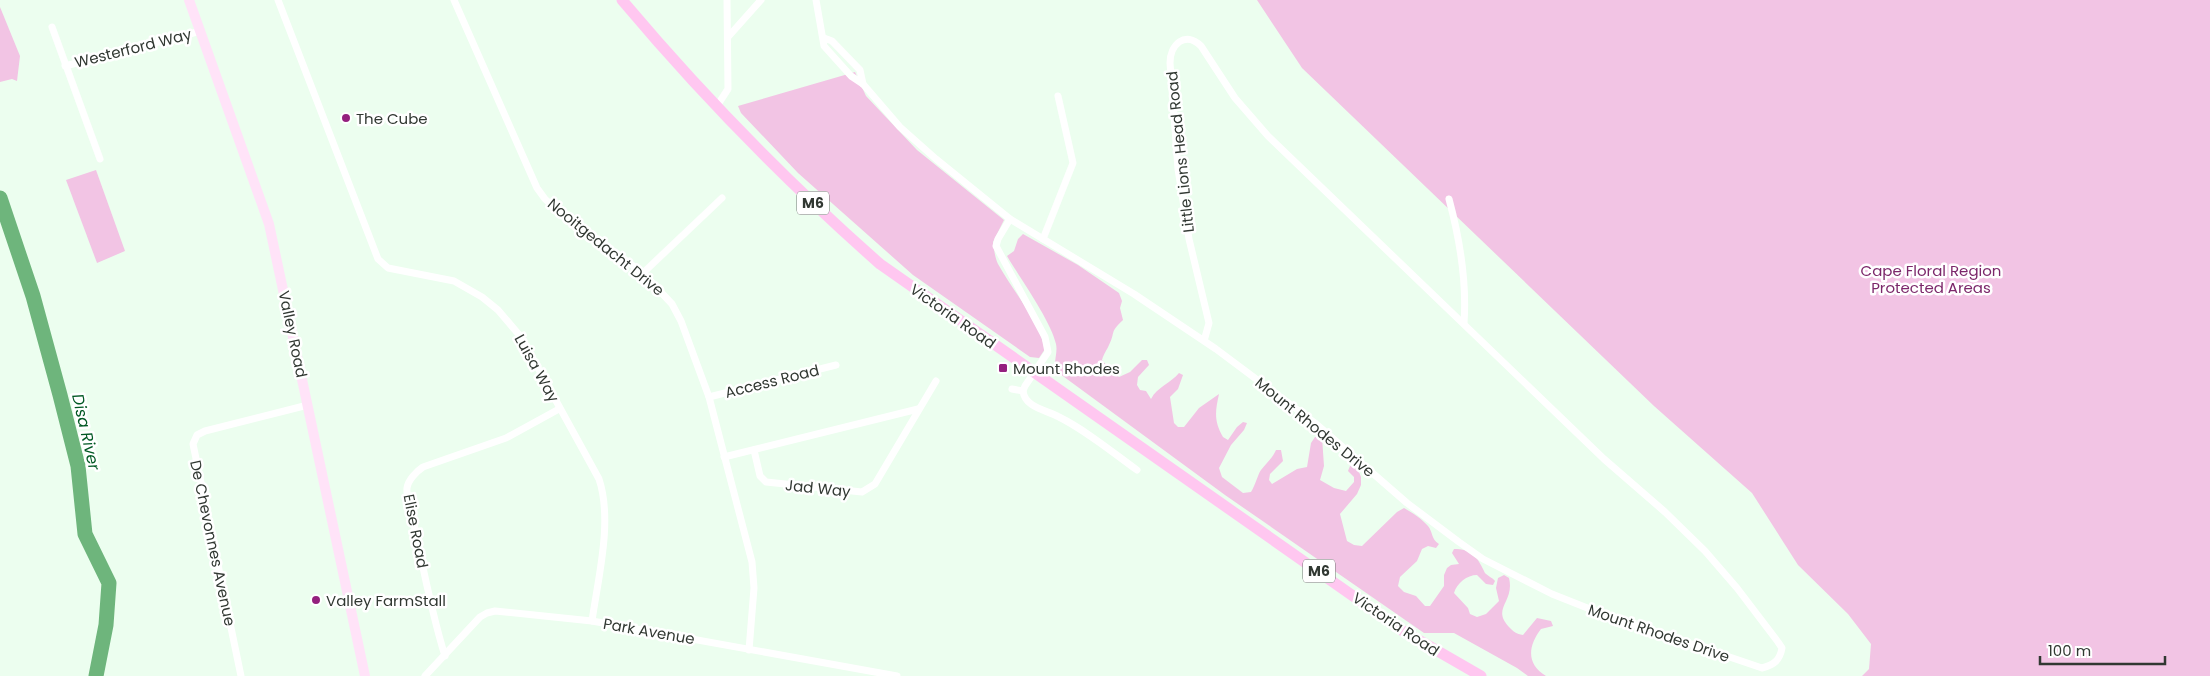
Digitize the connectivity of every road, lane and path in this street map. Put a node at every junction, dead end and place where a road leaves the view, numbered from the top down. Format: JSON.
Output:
{"nodes":[{"id":1,"x":189,"y":0,"type":"edge"},
{"id":2,"x":278,"y":0,"type":"edge"},
{"id":3,"x":454,"y":0,"type":"edge"},
{"id":4,"x":622,"y":0,"type":"edge"},
{"id":5,"x":727,"y":0,"type":"edge"},
{"id":6,"x":761,"y":0,"type":"edge"},
{"id":7,"x":816,"y":0,"type":"edge"},
{"id":8,"x":52,"y":27,"type":"dead end"},
{"id":9,"x":201,"y":31,"type":"junction"},
{"id":10,"x":728,"y":37,"type":"junction"},
{"id":11,"x":1197,"y":42,"type":"joint"},
{"id":12,"x":64,"y":66,"type":"junction"},
{"id":13,"x":1058,"y":96,"type":"dead end"},
{"id":14,"x":717,"y":106,"type":"junction"},
{"id":15,"x":100,"y":159,"type":"dead end"},
{"id":16,"x":722,"y":198,"type":"dead end"},
{"id":17,"x":1449,"y":199,"type":"dead end"},
{"id":18,"x":1010,"y":219,"type":"junction"},
{"id":19,"x":1043,"y":239,"type":"junction"},
{"id":20,"x":643,"y":273,"type":"junction"},
{"id":21,"x":1464,"y":323,"type":"junction"},
{"id":22,"x":1204,"y":341,"type":"junction"},
{"id":23,"x":836,"y":365,"type":"dead end"},
{"id":24,"x":1034,"y":372,"type":"junction"},
{"id":25,"x":936,"y":381,"type":"dead end"},
{"id":26,"x":1012,"y":389,"type":"dead end"},
{"id":27,"x":1023,"y":391,"type":"junction"},
{"id":28,"x":709,"y":397,"type":"junction"},
{"id":29,"x":308,"y":405,"type":"junction"},
{"id":30,"x":559,"y":408,"type":"junction"},
{"id":31,"x":918,"y":408,"type":"junction"},
{"id":32,"x":754,"y":450,"type":"junction"},
{"id":33,"x":724,"y":457,"type":"junction"},
{"id":34,"x":1137,"y":470,"type":"dead end"},
{"id":35,"x":592,"y":621,"type":"junction"},
{"id":36,"x":749,"y":650,"type":"junction"},
{"id":37,"x":445,"y":656,"type":"junction"},
{"id":38,"x":241,"y":676,"type":"edge"},
{"id":39,"x":365,"y":676,"type":"edge"},
{"id":40,"x":425,"y":676,"type":"edge"},
{"id":41,"x":897,"y":676,"type":"edge"},
{"id":42,"x":1481,"y":676,"type":"edge"}],
"edges":[{"from":1,"to":9,"type":"street","name":"Valley Road"},
{"from":2,"to":30,"type":"street","name":"Luisa Way"},
{"from":3,"to":20,"type":"street","name":"Nooitgedacht Drive"},
{"from":4,"to":14,"type":"main road","name":"Victoria Road","number":"M6"},
{"from":5,"to":10,"type":"street"},
{"from":6,"to":10,"type":"street"},
{"from":7,"to":18,"type":"street","name":"Mount Rhodes Drive"},
{"from":8,"to":12,"type":"street"},
{"from":9,"to":12,"type":"street","name":"Westerford Way"},
{"from":9,"to":29,"type":"street","name":"Valley Road"},
{"from":10,"to":14,"type":"street"},
{"from":11,"to":21,"type":"street","name":"Mount Rhodes Drive"},
{"from":11,"to":22,"type":"street","name":"Little Lions Head Road"},
{"from":12,"to":15,"type":"street"},
{"from":13,"to":19,"type":"street"},
{"from":14,"to":24,"type":"main road","name":"Victoria Road","number":"M6"},
{"from":16,"to":20,"type":"street"},
{"from":17,"to":21,"type":"street"},
{"from":18,"to":19,"type":"street","name":"Mount Rhodes Drive"},
{"from":18,"to":24,"type":"street"},
{"from":19,"to":22,"type":"street","name":"Mount Rhodes Drive"},
{"from":20,"to":28,"type":"street","name":"Nooitgedacht Drive"},
{"from":21,"to":22,"type":"street","name":"Mount Rhodes Drive"},
{"from":23,"to":28,"type":"street","name":"Access Road"},
{"from":24,"to":27,"type":"street"},
{"from":24,"to":42,"type":"main road","name":"Victoria Road","number":"M6"},
{"from":25,"to":31,"type":"street","name":"Jad Way"},
{"from":26,"to":27,"type":"street"},
{"from":27,"to":34,"type":"street"},
{"from":28,"to":33,"type":"street","name":"Nooitgedacht Drive"},
{"from":29,"to":38,"type":"street","name":"De Chevonnes Avenue"},
{"from":29,"to":39,"type":"street","name":"Valley Road"},
{"from":30,"to":35,"type":"street","name":"Luisa Way"},
{"from":30,"to":37,"type":"street","name":"Elise Road"},
{"from":31,"to":32,"type":"street"},
{"from":31,"to":32,"type":"street","name":"Jad Way"},
{"from":32,"to":33,"type":"street"},
{"from":33,"to":36,"type":"street","name":"Nooitgedacht Drive"},
{"from":35,"to":36,"type":"street","name":"Park Avenue"},
{"from":35,"to":37,"type":"street","name":"Park Avenue"},
{"from":36,"to":41,"type":"street","name":"Park Avenue"},
{"from":37,"to":40,"type":"street","name":"Park Avenue"}]}
